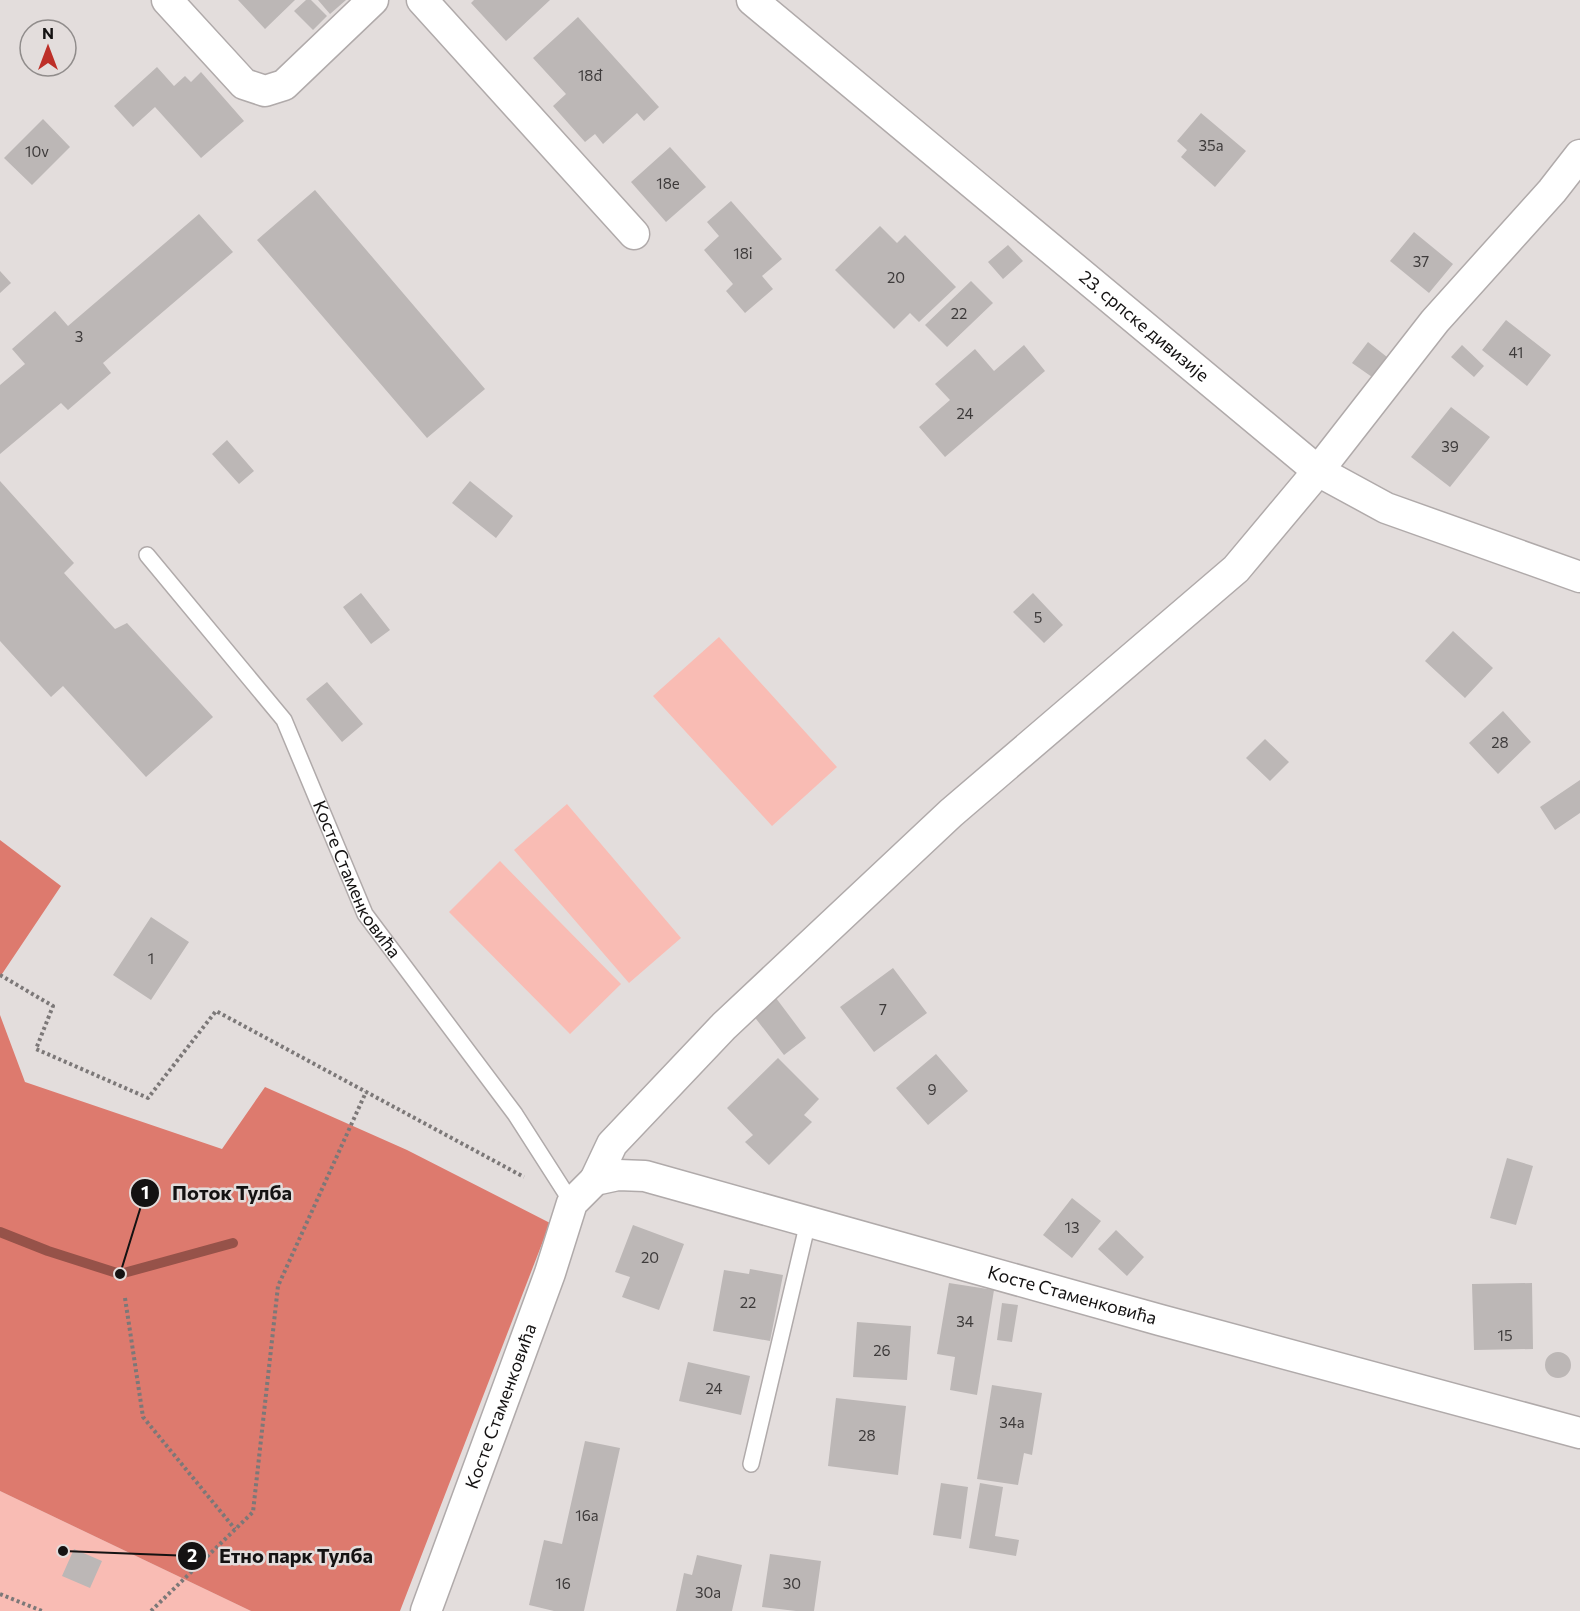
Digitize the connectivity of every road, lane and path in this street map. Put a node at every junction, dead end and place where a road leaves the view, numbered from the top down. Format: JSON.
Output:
{"nodes":[{"id":1,"x":167,"y":0,"type":"edge"},
{"id":2,"x":372,"y":0,"type":"edge"},
{"id":3,"x":422,"y":0,"type":"edge"},
{"id":4,"x":752,"y":0,"type":"edge"},
{"id":5,"x":1580,"y":155,"type":"edge"},
{"id":6,"x":634,"y":234,"type":"dead end"},
{"id":7,"x":1318,"y":471,"type":"junction"},
{"id":8,"x":147,"y":555,"type":"dead end"},
{"id":9,"x":1580,"y":577,"type":"edge"},
{"id":10,"x":0,"y":975,"type":"edge"},
{"id":11,"x":366,"y":1092,"type":"junction"},
{"id":12,"x":595,"y":1180,"type":"junction"},
{"id":13,"x":572,"y":1203,"type":"junction"},
{"id":14,"x":808,"y":1222,"type":"junction"},
{"id":15,"x":125,"y":1298,"type":"dead end"},
{"id":16,"x":1580,"y":1433,"type":"edge"},
{"id":17,"x":751,"y":1464,"type":"dead end"},
{"id":18,"x":235,"y":1529,"type":"junction"},
{"id":19,"x":0,"y":1594,"type":"edge"},
{"id":20,"x":42,"y":1611,"type":"edge"},
{"id":21,"x":151,"y":1611,"type":"edge"},
{"id":22,"x":426,"y":1611,"type":"edge"}],
"edges":[{"from":1,"to":2,"type":"street"},
{"from":3,"to":6,"type":"street"},
{"from":4,"to":7,"type":"street","name":"23. српске дивизије"},
{"from":5,"to":7,"type":"street"},
{"from":7,"to":9,"type":"street","name":"23. српске дивизије"},
{"from":7,"to":12,"type":"street"},
{"from":8,"to":13,"type":"lane","name":"Косте Стаменковића"},
{"from":10,"to":11,"type":"path"},
{"from":11,"to":13,"type":"path"},
{"from":11,"to":18,"type":"path"},
{"from":12,"to":13,"type":"street","name":"Косте Стаменковића"},
{"from":12,"to":14,"type":"street","name":"Косте Стаменковића"},
{"from":13,"to":22,"type":"street","name":"Косте Стаменковића"},
{"from":14,"to":16,"type":"street","name":"Косте Стаменковића"},
{"from":14,"to":17,"type":"lane"},
{"from":15,"to":18,"type":"path"},
{"from":18,"to":21,"type":"path"},
{"from":19,"to":20,"type":"path"}]}
